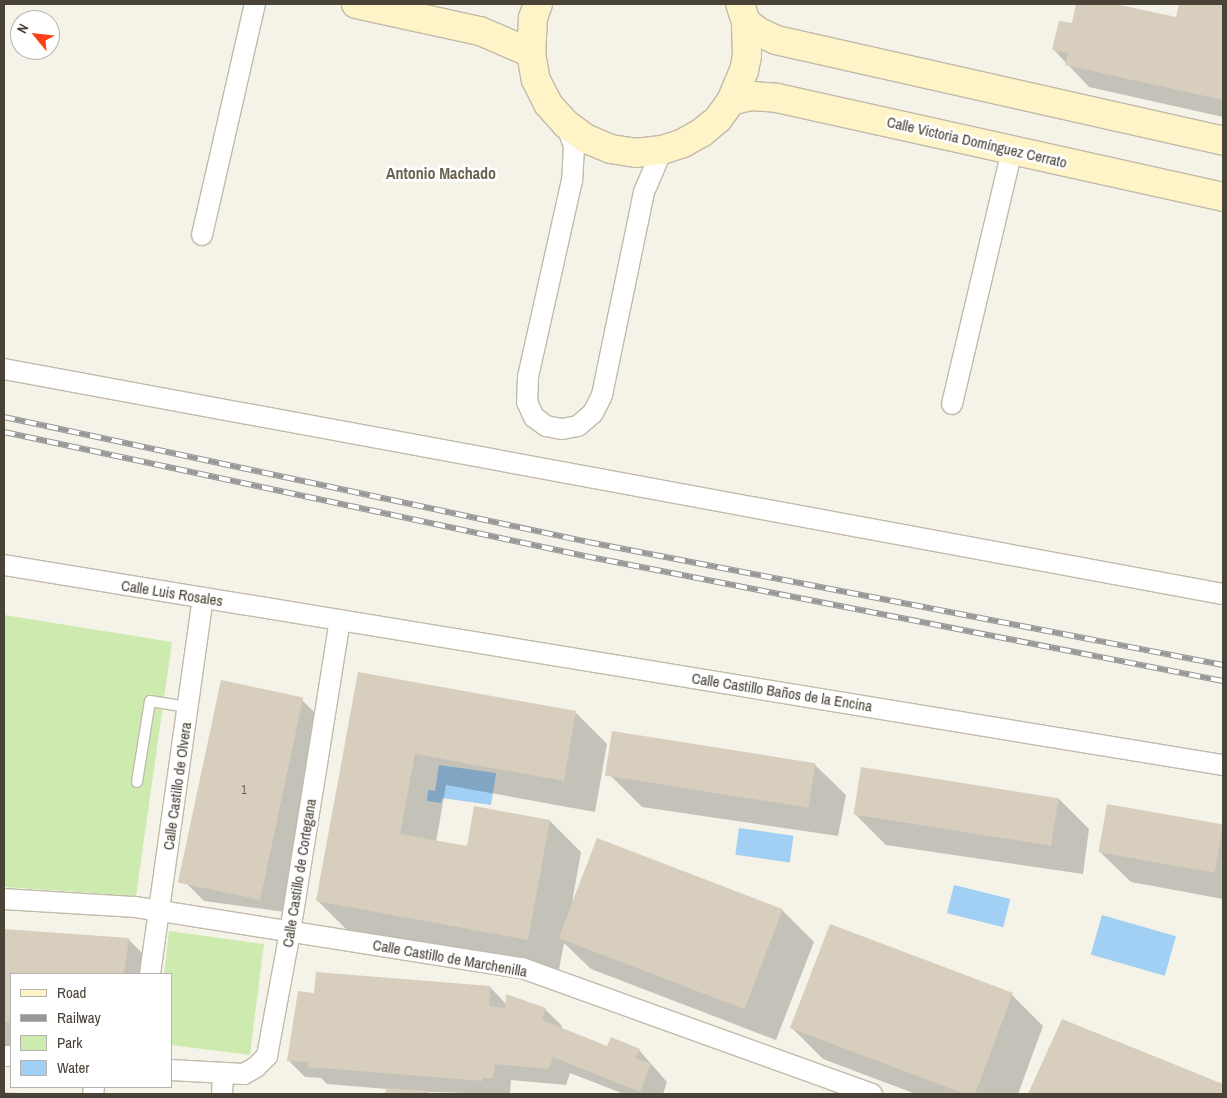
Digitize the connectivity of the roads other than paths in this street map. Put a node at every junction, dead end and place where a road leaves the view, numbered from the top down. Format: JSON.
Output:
{"nodes":[{"id":1,"x":255,"y":4,"type":"edge"},
{"id":2,"x":356,"y":4,"type":"edge"},
{"id":3,"x":538,"y":4,"type":"edge"},
{"id":4,"x":743,"y":13,"type":"edge"},
{"id":5,"x":531,"y":53,"type":"junction"},
{"id":6,"x":731,"y":101,"type":"junction"},
{"id":7,"x":566,"y":124,"type":"junction"},
{"id":8,"x":1223,"y":141,"type":"edge"},
{"id":9,"x":662,"y":150,"type":"junction"},
{"id":10,"x":1012,"y":150,"type":"junction"},
{"id":11,"x":1223,"y":196,"type":"edge"},
{"id":12,"x":202,"y":235,"type":"dead end"},
{"id":13,"x":4,"y":369,"type":"edge"},
{"id":14,"x":952,"y":404,"type":"dead end"},
{"id":15,"x":4,"y":565,"type":"edge"},
{"id":16,"x":1223,"y":594,"type":"edge"},
{"id":17,"x":203,"y":598,"type":"junction"},
{"id":18,"x":340,"y":620,"type":"junction"},
{"id":19,"x":188,"y":707,"type":"junction"},
{"id":20,"x":1223,"y":765,"type":"edge"},
{"id":21,"x":137,"y":782,"type":"dead end"},
{"id":22,"x":4,"y":899,"type":"edge"},
{"id":23,"x":160,"y":911,"type":"junction"},
{"id":24,"x":290,"y":932,"type":"junction"},
{"id":25,"x":150,"y":973,"type":"edge"},
{"id":26,"x":172,"y":1070,"type":"edge"},
{"id":27,"x":224,"y":1074,"type":"junction"},
{"id":28,"x":222,"y":1094,"type":"edge"},
{"id":29,"x":872,"y":1094,"type":"edge"}],
"edges":[{"from":1,"to":12,"type":"street"},
{"from":2,"to":5,"type":"street"},
{"from":3,"to":5,"type":"street"},
{"from":4,"to":6,"type":"street"},
{"from":4,"to":8,"type":"street"},
{"from":5,"to":7,"type":"street"},
{"from":6,"to":9,"type":"street"},
{"from":6,"to":10,"type":"street","name":"Calle Victoria Domínguez Cerrato"},
{"from":7,"to":9,"type":"street"},
{"from":7,"to":9,"type":"street"},
{"from":10,"to":11,"type":"street","name":"Calle Victoria Domínguez Cerrato"},
{"from":10,"to":14,"type":"street"},
{"from":13,"to":16,"type":"street"},
{"from":15,"to":17,"type":"street","name":"Calle Luis Rosales"},
{"from":17,"to":18,"type":"street","name":"Calle Luis Rosales"},
{"from":17,"to":19,"type":"street","name":"Calle Castillo de Olvera"},
{"from":18,"to":20,"type":"street","name":"Calle Castillo Baños de la Encina"},
{"from":18,"to":24,"type":"street","name":"Calle Castillo de Cortegana"},
{"from":19,"to":21,"type":"lane"},
{"from":19,"to":23,"type":"street","name":"Calle Castillo de Olvera"},
{"from":22,"to":23,"type":"street","name":"Calle Castillo de Marchenilla"},
{"from":23,"to":24,"type":"street","name":"Calle Castillo de Marchenilla"},
{"from":23,"to":25,"type":"street","name":"Calle Castillo de Olvera"},
{"from":24,"to":27,"type":"street","name":"Calle Castillo de Cortegana"},
{"from":24,"to":29,"type":"street","name":"Calle Castillo de Marchenilla"},
{"from":26,"to":27,"type":"street","name":"Calle Castillo de Cortegana"},
{"from":27,"to":28,"type":"street"}]}
